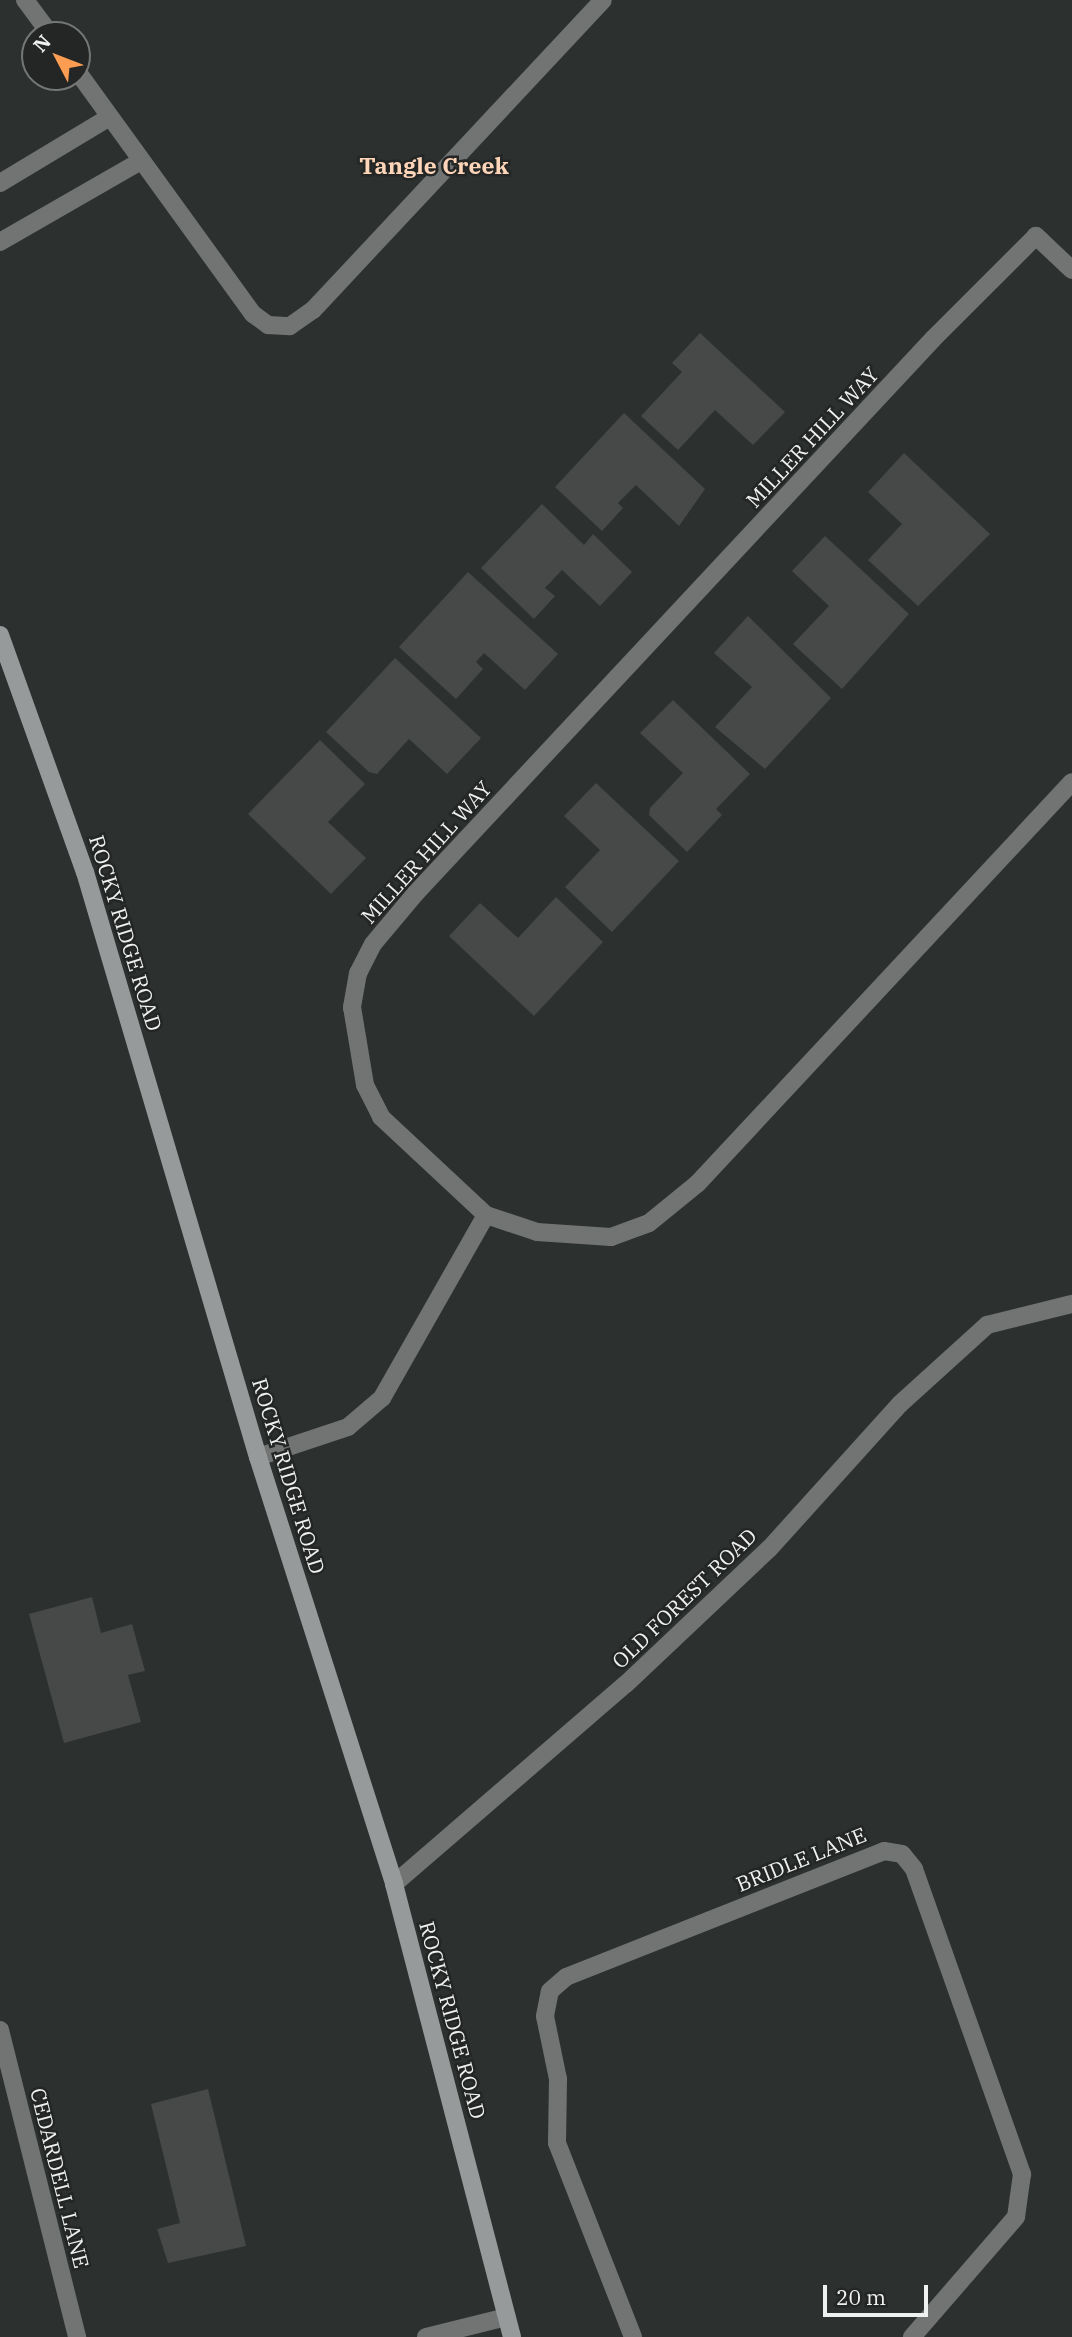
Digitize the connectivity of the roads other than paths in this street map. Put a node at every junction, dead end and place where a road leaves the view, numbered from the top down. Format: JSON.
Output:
{"nodes":[{"id":1,"x":25,"y":0,"type":"edge"},
{"id":2,"x":603,"y":0,"type":"edge"},
{"id":3,"x":41,"y":21,"type":"edge"},
{"id":4,"x":91,"y":91,"type":"edge"},
{"id":5,"x":110,"y":117,"type":"junction"},
{"id":6,"x":141,"y":162,"type":"junction"},
{"id":7,"x":0,"y":183,"type":"edge"},
{"id":8,"x":1,"y":240,"type":"edge"},
{"id":9,"x":1072,"y":270,"type":"edge"},
{"id":10,"x":0,"y":635,"type":"edge"},
{"id":11,"x":1072,"y":782,"type":"edge"},
{"id":12,"x":486,"y":1215,"type":"junction"},
{"id":13,"x":1072,"y":1304,"type":"edge"},
{"id":14,"x":258,"y":1457,"type":"junction"},
{"id":15,"x":394,"y":1884,"type":"junction"},
{"id":16,"x":0,"y":2031,"type":"edge"},
{"id":17,"x":507,"y":2317,"type":"junction"},
{"id":18,"x":77,"y":2337,"type":"edge"},
{"id":19,"x":426,"y":2337,"type":"edge"},
{"id":20,"x":512,"y":2337,"type":"edge"},
{"id":21,"x":633,"y":2337,"type":"edge"},
{"id":22,"x":912,"y":2337,"type":"edge"}],
"edges":[{"from":1,"to":3,"type":"street"},
{"from":2,"to":6,"type":"street"},
{"from":4,"to":5,"type":"street"},
{"from":5,"to":6,"type":"street"},
{"from":5,"to":7,"type":"street"},
{"from":6,"to":8,"type":"street"},
{"from":9,"to":12,"type":"street","name":"MILLER HILL WAY"},
{"from":10,"to":14,"type":"main road","name":"ROCKY RIDGE ROAD"},
{"from":11,"to":12,"type":"street","name":"MILLER HILL WAY"},
{"from":12,"to":14,"type":"street"},
{"from":13,"to":15,"type":"street","name":"OLD FOREST ROAD"},
{"from":14,"to":15,"type":"main road","name":"ROCKY RIDGE ROAD"},
{"from":15,"to":17,"type":"main road","name":"ROCKY RIDGE ROAD"},
{"from":16,"to":18,"type":"street","name":"CEDARDELL LANE"},
{"from":17,"to":19,"type":"street"},
{"from":17,"to":20,"type":"main road","name":"ROCKY RIDGE ROAD"},
{"from":21,"to":22,"type":"street","name":"BRIDLE LANE"}]}
